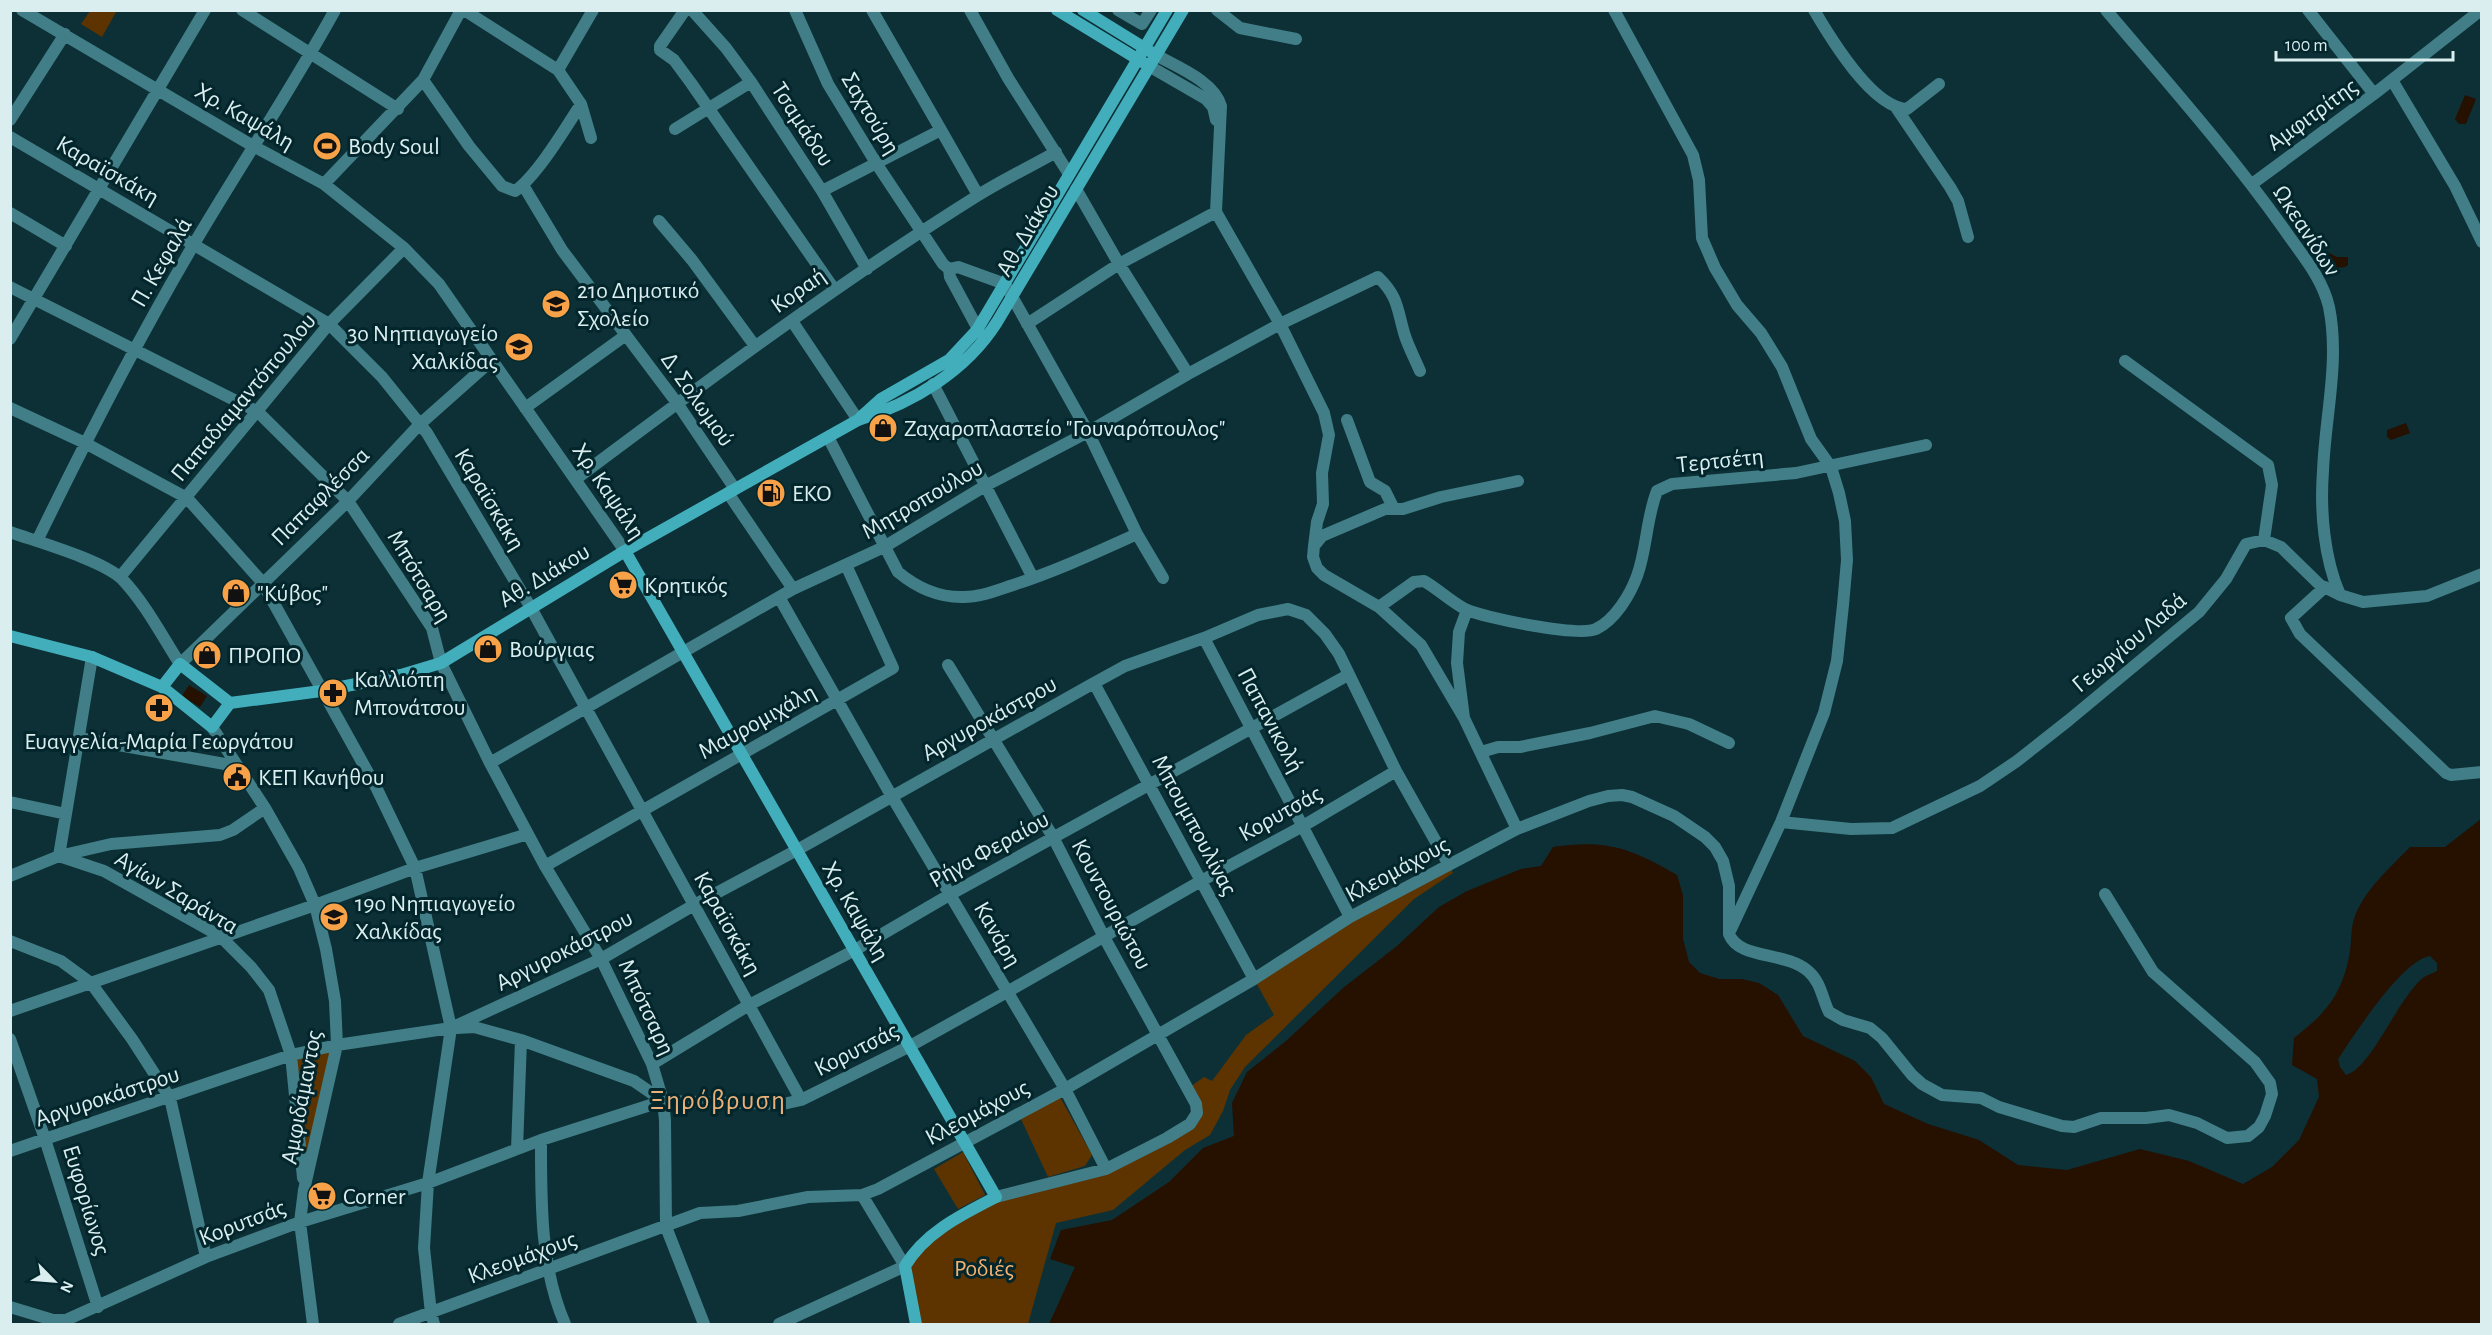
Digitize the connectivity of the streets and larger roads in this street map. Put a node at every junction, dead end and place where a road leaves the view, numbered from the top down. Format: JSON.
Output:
{"nodes":[{"id":1,"x":22,"y":10,"type":"edge"},
{"id":2,"x":206,"y":10,"type":"edge"},
{"id":3,"x":242,"y":10,"type":"edge"},
{"id":4,"x":335,"y":10,"type":"edge"},
{"id":5,"x":463,"y":10,"type":"edge"},
{"id":6,"x":593,"y":10,"type":"edge"},
{"id":7,"x":685,"y":10,"type":"edge"},
{"id":8,"x":692,"y":10,"type":"edge"},
{"id":9,"x":795,"y":10,"type":"edge"},
{"id":10,"x":872,"y":10,"type":"edge"},
{"id":11,"x":970,"y":10,"type":"edge"},
{"id":12,"x":1057,"y":10,"type":"edge"},
{"id":13,"x":1083,"y":10,"type":"edge"},
{"id":14,"x":1118,"y":10,"type":"edge"},
{"id":15,"x":1151,"y":10,"type":"edge"},
{"id":16,"x":1167,"y":10,"type":"edge"},
{"id":17,"x":1183,"y":10,"type":"edge"},
{"id":18,"x":1217,"y":10,"type":"edge"},
{"id":19,"x":1614,"y":10,"type":"edge"},
{"id":20,"x":1814,"y":10,"type":"edge"},
{"id":21,"x":2106,"y":10,"type":"edge"},
{"id":22,"x":2308,"y":10,"type":"edge"},
{"id":23,"x":2481,"y":10,"type":"edge"},
{"id":24,"x":65,"y":34,"type":"junction"},
{"id":25,"x":1296,"y":39,"type":"dead end"},
{"id":26,"x":311,"y":53,"type":"junction"},
{"id":27,"x":1141,"y":54,"type":"junction"},
{"id":28,"x":1153,"y":60,"type":"junction"},
{"id":29,"x":558,"y":70,"type":"junction"},
{"id":30,"x":423,"y":80,"type":"junction"},
{"id":31,"x":2392,"y":80,"type":"junction"},
{"id":32,"x":751,"y":82,"type":"junction"},
{"id":33,"x":1939,"y":84,"type":"dead end"},
{"id":34,"x":158,"y":90,"type":"junction"},
{"id":35,"x":2374,"y":94,"type":"junction"},
{"id":36,"x":581,"y":104,"type":"junction"},
{"id":37,"x":398,"y":109,"type":"junction"},
{"id":38,"x":708,"y":109,"type":"junction"},
{"id":39,"x":1897,"y":109,"type":"junction"},
{"id":40,"x":10,"y":120,"type":"edge"},
{"id":41,"x":675,"y":129,"type":"dead end"},
{"id":42,"x":941,"y":130,"type":"junction"},
{"id":43,"x":10,"y":137,"type":"edge"},
{"id":44,"x":591,"y":138,"type":"dead end"},
{"id":45,"x":253,"y":146,"type":"junction"},
{"id":46,"x":1056,"y":152,"type":"junction"},
{"id":47,"x":876,"y":162,"type":"junction"},
{"id":48,"x":1069,"y":174,"type":"junction"},
{"id":49,"x":324,"y":184,"type":"junction"},
{"id":50,"x":2252,"y":184,"type":"junction"},
{"id":51,"x":519,"y":188,"type":"junction"},
{"id":52,"x":99,"y":189,"type":"junction"},
{"id":53,"x":1076,"y":189,"type":"junction"},
{"id":54,"x":822,"y":191,"type":"junction"},
{"id":55,"x":978,"y":195,"type":"junction"},
{"id":56,"x":1216,"y":212,"type":"junction"},
{"id":57,"x":10,"y":213,"type":"edge"},
{"id":58,"x":659,"y":221,"type":"dead end"},
{"id":59,"x":923,"y":231,"type":"junction"},
{"id":60,"x":1968,"y":237,"type":"dead end"},
{"id":61,"x":2481,"y":242,"type":"edge"},
{"id":62,"x":194,"y":245,"type":"junction"},
{"id":63,"x":66,"y":246,"type":"junction"},
{"id":64,"x":404,"y":248,"type":"junction"},
{"id":65,"x":1119,"y":264,"type":"junction"},
{"id":66,"x":867,"y":269,"type":"junction"},
{"id":67,"x":949,"y":269,"type":"junction"},
{"id":68,"x":1005,"y":284,"type":"junction"},
{"id":69,"x":10,"y":287,"type":"edge"},
{"id":70,"x":834,"y":289,"type":"junction"},
{"id":71,"x":1012,"y":297,"type":"junction"},
{"id":72,"x":34,"y":300,"type":"junction"},
{"id":73,"x":792,"y":321,"type":"junction"},
{"id":74,"x":329,"y":324,"type":"junction"},
{"id":75,"x":1028,"y":324,"type":"junction"},
{"id":76,"x":1280,"y":324,"type":"junction"},
{"id":77,"x":978,"y":329,"type":"junction"},
{"id":78,"x":626,"y":335,"type":"junction"},
{"id":79,"x":10,"y":339,"type":"edge"},
{"id":80,"x":755,"y":345,"type":"junction"},
{"id":81,"x":135,"y":348,"type":"junction"},
{"id":82,"x":491,"y":361,"type":"junction"},
{"id":83,"x":2125,"y":361,"type":"dead end"},
{"id":84,"x":1420,"y":371,"type":"dead end"},
{"id":85,"x":1188,"y":374,"type":"junction"},
{"id":86,"x":933,"y":384,"type":"junction"},
{"id":87,"x":677,"y":403,"type":"junction"},
{"id":88,"x":10,"y":408,"type":"edge"},
{"id":89,"x":525,"y":408,"type":"junction"},
{"id":90,"x":258,"y":412,"type":"junction"},
{"id":91,"x":858,"y":420,"type":"junction"},
{"id":92,"x":1347,"y":420,"type":"dead end"},
{"id":93,"x":419,"y":425,"type":"junction"},
{"id":94,"x":1088,"y":432,"type":"junction"},
{"id":95,"x":828,"y":437,"type":"junction"},
{"id":96,"x":85,"y":442,"type":"junction"},
{"id":97,"x":1926,"y":445,"type":"dead end"},
{"id":98,"x":1830,"y":466,"type":"junction"},
{"id":99,"x":576,"y":479,"type":"junction"},
{"id":100,"x":1518,"y":482,"type":"dead end"},
{"id":101,"x":985,"y":486,"type":"junction"},
{"id":102,"x":732,"y":491,"type":"junction"},
{"id":103,"x":187,"y":498,"type":"junction"},
{"id":104,"x":348,"y":501,"type":"junction"},
{"id":105,"x":1394,"y":509,"type":"junction"},
{"id":106,"x":10,"y":532,"type":"edge"},
{"id":107,"x":1137,"y":534,"type":"junction"},
{"id":108,"x":2264,"y":540,"type":"junction"},
{"id":109,"x":37,"y":541,"type":"junction"},
{"id":110,"x":1314,"y":546,"type":"junction"},
{"id":111,"x":884,"y":547,"type":"junction"},
{"id":112,"x":625,"y":551,"type":"junction"},
{"id":113,"x":846,"y":565,"type":"junction"},
{"id":114,"x":2481,"y":574,"type":"edge"},
{"id":115,"x":120,"y":577,"type":"junction"},
{"id":116,"x":1033,"y":578,"type":"junction"},
{"id":117,"x":1163,"y":578,"type":"dead end"},
{"id":118,"x":261,"y":582,"type":"junction"},
{"id":119,"x":2325,"y":587,"type":"junction"},
{"id":120,"x":793,"y":589,"type":"junction"},
{"id":121,"x":2340,"y":595,"type":"junction"},
{"id":122,"x":779,"y":597,"type":"junction"},
{"id":123,"x":1379,"y":607,"type":"junction"},
{"id":124,"x":531,"y":608,"type":"junction"},
{"id":125,"x":1467,"y":610,"type":"junction"},
{"id":126,"x":10,"y":636,"type":"edge"},
{"id":127,"x":1204,"y":638,"type":"junction"},
{"id":128,"x":684,"y":653,"type":"junction"},
{"id":129,"x":93,"y":657,"type":"junction"},
{"id":130,"x":441,"y":663,"type":"junction"},
{"id":131,"x":180,"y":664,"type":"junction"},
{"id":132,"x":948,"y":665,"type":"dead end"},
{"id":133,"x":1348,"y":675,"type":"junction"},
{"id":134,"x":162,"y":687,"type":"junction"},
{"id":135,"x":1096,"y":688,"type":"junction"},
{"id":136,"x":321,"y":691,"type":"junction"},
{"id":137,"x":837,"y":700,"type":"junction"},
{"id":138,"x":230,"y":703,"type":"junction"},
{"id":139,"x":585,"y":707,"type":"junction"},
{"id":140,"x":1464,"y":718,"type":"junction"},
{"id":141,"x":212,"y":727,"type":"junction"},
{"id":142,"x":1251,"y":727,"type":"junction"},
{"id":143,"x":79,"y":738,"type":"junction"},
{"id":144,"x":995,"y":741,"type":"junction"},
{"id":145,"x":1729,"y":743,"type":"dead end"},
{"id":146,"x":1481,"y":752,"type":"junction"},
{"id":147,"x":742,"y":754,"type":"junction"},
{"id":148,"x":490,"y":763,"type":"junction"},
{"id":149,"x":236,"y":766,"type":"junction"},
{"id":150,"x":1396,"y":771,"type":"junction"},
{"id":151,"x":2481,"y":772,"type":"edge"},
{"id":152,"x":1150,"y":783,"type":"junction"},
{"id":153,"x":891,"y":795,"type":"junction"},
{"id":154,"x":10,"y":802,"type":"edge"},
{"id":155,"x":265,"y":808,"type":"junction"},
{"id":156,"x":641,"y":809,"type":"junction"},
{"id":157,"x":66,"y":814,"type":"junction"},
{"id":158,"x":1781,"y":822,"type":"junction"},
{"id":159,"x":1302,"y":826,"type":"junction"},
{"id":160,"x":1518,"y":829,"type":"junction"},
{"id":161,"x":528,"y":834,"type":"junction"},
{"id":162,"x":1053,"y":837,"type":"junction"},
{"id":163,"x":797,"y":850,"type":"junction"},
{"id":164,"x":59,"y":856,"type":"junction"},
{"id":165,"x":1449,"y":865,"type":"junction"},
{"id":166,"x":545,"y":866,"type":"junction"},
{"id":167,"x":415,"y":868,"type":"junction"},
{"id":168,"x":10,"y":876,"type":"edge"},
{"id":169,"x":1201,"y":881,"type":"junction"},
{"id":170,"x":951,"y":894,"type":"junction"},
{"id":171,"x":2105,"y":894,"type":"dead end"},
{"id":172,"x":315,"y":905,"type":"junction"},
{"id":173,"x":694,"y":905,"type":"junction"},
{"id":174,"x":1350,"y":917,"type":"junction"},
{"id":175,"x":1729,"y":934,"type":"junction"},
{"id":176,"x":220,"y":936,"type":"junction"},
{"id":177,"x":1104,"y":937,"type":"junction"},
{"id":178,"x":10,"y":941,"type":"edge"},
{"id":179,"x":855,"y":950,"type":"junction"},
{"id":180,"x":601,"y":959,"type":"junction"},
{"id":181,"x":1254,"y":979,"type":"junction"},
{"id":182,"x":91,"y":983,"type":"junction"},
{"id":183,"x":1007,"y":992,"type":"junction"},
{"id":184,"x":748,"y":1005,"type":"junction"},
{"id":185,"x":10,"y":1011,"type":"edge"},
{"id":186,"x":452,"y":1028,"type":"junction"},
{"id":187,"x":1157,"y":1035,"type":"junction"},
{"id":188,"x":10,"y":1039,"type":"edge"},
{"id":189,"x":521,"y":1040,"type":"junction"},
{"id":190,"x":337,"y":1045,"type":"junction"},
{"id":191,"x":910,"y":1046,"type":"junction"},
{"id":192,"x":291,"y":1055,"type":"junction"},
{"id":193,"x":652,"y":1064,"type":"junction"},
{"id":194,"x":1065,"y":1089,"type":"junction"},
{"id":195,"x":170,"y":1098,"type":"junction"},
{"id":196,"x":801,"y":1100,"type":"junction"},
{"id":197,"x":663,"y":1101,"type":"junction"},
{"id":198,"x":45,"y":1139,"type":"junction"},
{"id":199,"x":542,"y":1140,"type":"junction"},
{"id":200,"x":965,"y":1142,"type":"junction"},
{"id":201,"x":517,"y":1149,"type":"junction"},
{"id":202,"x":10,"y":1150,"type":"edge"},
{"id":203,"x":1106,"y":1169,"type":"junction"},
{"id":204,"x":428,"y":1183,"type":"junction"},
{"id":205,"x":304,"y":1190,"type":"junction"},
{"id":206,"x":862,"y":1195,"type":"junction"},
{"id":207,"x":996,"y":1197,"type":"junction"},
{"id":208,"x":300,"y":1222,"type":"junction"},
{"id":209,"x":666,"y":1227,"type":"junction"},
{"id":210,"x":206,"y":1257,"type":"junction"},
{"id":211,"x":905,"y":1266,"type":"junction"},
{"id":212,"x":549,"y":1269,"type":"junction"},
{"id":213,"x":10,"y":1306,"type":"edge"},
{"id":214,"x":98,"y":1306,"type":"junction"},
{"id":215,"x":432,"y":1319,"type":"edge"},
{"id":216,"x":64,"y":1322,"type":"edge"},
{"id":217,"x":313,"y":1324,"type":"edge"},
{"id":218,"x":399,"y":1324,"type":"edge"},
{"id":219,"x":565,"y":1324,"type":"edge"},
{"id":220,"x":704,"y":1324,"type":"edge"},
{"id":221,"x":779,"y":1324,"type":"edge"},
{"id":222,"x":916,"y":1324,"type":"edge"}],
"edges":[{"from":1,"to":24,"type":"street","name":"Χρ. Καψάλη"},
{"from":2,"to":34,"type":"street"},
{"from":3,"to":26,"type":"street"},
{"from":4,"to":26,"type":"street","name":"Π. Κεφαλά"},
{"from":5,"to":29,"type":"street"},
{"from":5,"to":30,"type":"street"},
{"from":6,"to":29,"type":"street"},
{"from":7,"to":38,"type":"street"},
{"from":8,"to":32,"type":"street","name":"Τσαμάδου"},
{"from":9,"to":47,"type":"street","name":"Σαχτούρη"},
{"from":10,"to":42,"type":"street"},
{"from":11,"to":46,"type":"street"},
{"from":12,"to":27,"type":"street"},
{"from":13,"to":27,"type":"street"},
{"from":14,"to":15,"type":"street"},
{"from":16,"to":27,"type":"street","name":"Αθ. Διάκου"},
{"from":17,"to":28,"type":"street","name":"Αθ. Διάκου"},
{"from":18,"to":25,"type":"street"},
{"from":19,"to":98,"type":"street"},
{"from":20,"to":39,"type":"street"},
{"from":21,"to":50,"type":"street","name":"Ωκεανίδων"},
{"from":22,"to":35,"type":"street"},
{"from":23,"to":31,"type":"street","name":"Αμφιτρίτης"},
{"from":24,"to":34,"type":"street","name":"Χρ. Καψάλη"},
{"from":24,"to":40,"type":"street"},
{"from":26,"to":37,"type":"street"},
{"from":26,"to":45,"type":"street","name":"Π. Κεφαλά"},
{"from":27,"to":28,"type":"street"},
{"from":27,"to":48,"type":"street","name":"Αθ. Διάκου"},
{"from":28,"to":53,"type":"street","name":"Αθ. Διάκου"},
{"from":28,"to":56,"type":"street"},
{"from":29,"to":36,"type":"street"},
{"from":30,"to":37,"type":"street"},
{"from":30,"to":51,"type":"street","name":"Δ. Σολωμού"},
{"from":31,"to":35,"type":"street","name":"Αμφιτρίτης"},
{"from":31,"to":61,"type":"street"},
{"from":32,"to":38,"type":"street"},
{"from":32,"to":54,"type":"street","name":"Τσαμάδου"},
{"from":33,"to":39,"type":"street"},
{"from":34,"to":45,"type":"street","name":"Χρ. Καψάλη"},
{"from":34,"to":52,"type":"street"},
{"from":35,"to":50,"type":"street","name":"Αμφιτρίτης"},
{"from":36,"to":44,"type":"street"},
{"from":36,"to":51,"type":"street"},
{"from":37,"to":49,"type":"street"},
{"from":38,"to":41,"type":"street"},
{"from":38,"to":70,"type":"street"},
{"from":39,"to":60,"type":"street"},
{"from":42,"to":47,"type":"street"},
{"from":42,"to":55,"type":"street"},
{"from":43,"to":52,"type":"street","name":"Καραϊσκάκη"},
{"from":45,"to":49,"type":"street","name":"Χρ. Καψάλη"},
{"from":45,"to":62,"type":"street","name":"Π. Κεφαλά"},
{"from":46,"to":48,"type":"street"},
{"from":46,"to":55,"type":"street","name":"Κοραή"},
{"from":47,"to":54,"type":"street"},
{"from":47,"to":59,"type":"street","name":"Σαχτούρη"},
{"from":48,"to":68,"type":"street","name":"Αθ. Διάκου"},
{"from":49,"to":64,"type":"street","name":"Χρ. Καψάλη"},
{"from":50,"to":121,"type":"street","name":"Ωκεανίδων"},
{"from":51,"to":78,"type":"street","name":"Δ. Σολωμού"},
{"from":52,"to":62,"type":"street","name":"Καραϊσκάκη"},
{"from":52,"to":63,"type":"street"},
{"from":53,"to":65,"type":"street"},
{"from":53,"to":71,"type":"street","name":"Αθ. Διάκου"},
{"from":54,"to":66,"type":"street","name":"Τσαμάδου"},
{"from":55,"to":59,"type":"street","name":"Κοραή"},
{"from":56,"to":65,"type":"street"},
{"from":56,"to":76,"type":"street"},
{"from":57,"to":63,"type":"street"},
{"from":58,"to":80,"type":"street"},
{"from":59,"to":66,"type":"street","name":"Κοραή"},
{"from":59,"to":67,"type":"street","name":"Σαχτούρη"},
{"from":62,"to":74,"type":"street","name":"Καραϊσκάκη"},
{"from":62,"to":81,"type":"street","name":"Π. Κεφαλά"},
{"from":63,"to":72,"type":"street"},
{"from":64,"to":74,"type":"street","name":"Παπαδιαμαντόπουλου"},
{"from":64,"to":82,"type":"street","name":"Χρ. Καψάλη"},
{"from":65,"to":75,"type":"street"},
{"from":65,"to":85,"type":"street"},
{"from":66,"to":70,"type":"street","name":"Κοραή"},
{"from":67,"to":68,"type":"street"},
{"from":67,"to":77,"type":"street","name":"Σαχτούρη"},
{"from":68,"to":71,"type":"street"},
{"from":68,"to":77,"type":"street","name":"Αθ. Διάκου"},
{"from":69,"to":72,"type":"street","name":"Μπότσαρη"},
{"from":70,"to":73,"type":"street","name":"Κοραή"},
{"from":71,"to":75,"type":"street"},
{"from":71,"to":86,"type":"street","name":"Αθ. Διάκου"},
{"from":72,"to":79,"type":"street"},
{"from":72,"to":81,"type":"street","name":"Μπότσαρη"},
{"from":73,"to":80,"type":"street","name":"Κοραή"},
{"from":73,"to":91,"type":"street"},
{"from":74,"to":90,"type":"street","name":"Παπαδιαμαντόπουλου"},
{"from":74,"to":93,"type":"street","name":"Καραϊσκάκη"},
{"from":75,"to":94,"type":"street"},
{"from":76,"to":84,"type":"street","name":"Μητροπούλου"},
{"from":76,"to":85,"type":"street","name":"Μητροπούλου"},
{"from":76,"to":110,"type":"street"},
{"from":77,"to":91,"type":"street","name":"Αθ. Διάκου"},
{"from":78,"to":87,"type":"street","name":"Δ. Σολωμού"},
{"from":78,"to":89,"type":"street"},
{"from":80,"to":87,"type":"street","name":"Κοραή"},
{"from":81,"to":90,"type":"street","name":"Μπότσαρη"},
{"from":81,"to":96,"type":"street","name":"Π. Κεφαλά"},
{"from":82,"to":89,"type":"street","name":"Χρ. Καψάλη"},
{"from":82,"to":93,"type":"street","name":"Παπαφλέσσα"},
{"from":83,"to":108,"type":"street"},
{"from":85,"to":94,"type":"street","name":"Μητροπούλου"},
{"from":86,"to":91,"type":"street","name":"Αθ. Διάκου"},
{"from":86,"to":101,"type":"street"},
{"from":87,"to":99,"type":"street","name":"Κοραή"},
{"from":87,"to":102,"type":"street","name":"Δ. Σολωμού"},
{"from":88,"to":96,"type":"street"},
{"from":89,"to":99,"type":"street","name":"Χρ. Καψάλη"},
{"from":90,"to":103,"type":"street","name":"Παπαδιαμαντόπουλου"},
{"from":90,"to":104,"type":"street","name":"Μπότσαρη"},
{"from":91,"to":95,"type":"street","name":"Αθ. Διάκου"},
{"from":92,"to":105,"type":"street"},
{"from":93,"to":104,"type":"street","name":"Παπαφλέσσα"},
{"from":93,"to":124,"type":"street","name":"Καραϊσκάκη"},
{"from":94,"to":101,"type":"street","name":"Μητροπούλου"},
{"from":94,"to":107,"type":"street"},
{"from":95,"to":102,"type":"street","name":"Αθ. Διάκου"},
{"from":95,"to":111,"type":"street"},
{"from":96,"to":103,"type":"street"},
{"from":96,"to":109,"type":"street","name":"Π. Κεφαλά"},
{"from":97,"to":98,"type":"street","name":"Τερτσέτη"},
{"from":98,"to":125,"type":"street","name":"Τερτσέτη"},
{"from":98,"to":158,"type":"street"},
{"from":99,"to":112,"type":"street","name":"Χρ. Καψάλη"},
{"from":100,"to":105,"type":"street"},
{"from":101,"to":111,"type":"street","name":"Μητροπούλου"},
{"from":101,"to":116,"type":"street"},
{"from":102,"to":112,"type":"street","name":"Αθ. Διάκου"},
{"from":102,"to":120,"type":"street"},
{"from":103,"to":115,"type":"street","name":"Παπαδιαμαντόπουλου"},
{"from":103,"to":118,"type":"street"},
{"from":104,"to":118,"type":"street","name":"Παπαφλέσσα"},
{"from":104,"to":130,"type":"street","name":"Μπότσαρη"},
{"from":105,"to":110,"type":"street"},
{"from":106,"to":109,"type":"street"},
{"from":107,"to":116,"type":"street"},
{"from":107,"to":117,"type":"street"},
{"from":108,"to":119,"type":"street"},
{"from":108,"to":158,"type":"street","name":"Γεωργίου Λαδά"},
{"from":109,"to":115,"type":"street"},
{"from":110,"to":123,"type":"street"},
{"from":111,"to":113,"type":"street","name":"Μητροπούλου"},
{"from":111,"to":116,"type":"street"},
{"from":112,"to":124,"type":"street","name":"Αθ. Διάκου"},
{"from":112,"to":128,"type":"street","name":"Χρ. Καψάλη"},
{"from":113,"to":120,"type":"street","name":"Μητροπούλου"},
{"from":113,"to":137,"type":"street","name":"Μαυρομιχάλη"},
{"from":114,"to":121,"type":"street"},
{"from":115,"to":131,"type":"street"},
{"from":118,"to":131,"type":"street","name":"Παπαφλέσσα"},
{"from":118,"to":136,"type":"street"},
{"from":119,"to":121,"type":"street"},
{"from":119,"to":151,"type":"street"},
{"from":120,"to":122,"type":"street","name":"Μητροπούλου"},
{"from":122,"to":128,"type":"street","name":"Μητροπούλου"},
{"from":122,"to":137,"type":"street","name":"Κανάρη"},
{"from":123,"to":125,"type":"street","name":"Τερτσέτη"},
{"from":123,"to":140,"type":"street"},
{"from":124,"to":130,"type":"street","name":"Αθ. Διάκου"},
{"from":124,"to":139,"type":"street","name":"Καραϊσκάκη"},
{"from":125,"to":140,"type":"street"},
{"from":126,"to":129,"type":"street"},
{"from":127,"to":133,"type":"street","name":"Αργυροκάστρου"},
{"from":127,"to":135,"type":"street","name":"Αργυροκάστρου"},
{"from":127,"to":142,"type":"street","name":"Παπανικολή"},
{"from":128,"to":139,"type":"street","name":"Μητροπούλου"},
{"from":128,"to":147,"type":"street","name":"Χρ. Καψάλη"},
{"from":129,"to":134,"type":"street"},
{"from":129,"to":143,"type":"street"},
{"from":130,"to":136,"type":"street","name":"Αθ. Διάκου"},
{"from":130,"to":148,"type":"street","name":"Μπότσαρη"},
{"from":131,"to":134,"type":"street"},
{"from":131,"to":138,"type":"street"},
{"from":132,"to":144,"type":"street","name":"Κουντουριώτου"},
{"from":133,"to":142,"type":"street","name":"Ρήγα Φεραίου"},
{"from":133,"to":150,"type":"street","name":"Αργυροκάστρου"},
{"from":134,"to":141,"type":"street"},
{"from":135,"to":144,"type":"street","name":"Αργυροκάστρου"},
{"from":135,"to":152,"type":"street","name":"Μπουμπουλίνας"},
{"from":136,"to":138,"type":"street","name":"Αθ. Διάκου"},
{"from":136,"to":167,"type":"street"},
{"from":137,"to":147,"type":"street","name":"Μαυρομιχάλη"},
{"from":137,"to":153,"type":"street","name":"Κανάρη"},
{"from":138,"to":141,"type":"street"},
{"from":139,"to":148,"type":"street","name":"Μητροπούλου"},
{"from":139,"to":156,"type":"street","name":"Καραϊσκάκη"},
{"from":140,"to":146,"type":"street"},
{"from":141,"to":149,"type":"street","name":"Αμφιδάμαντος"},
{"from":142,"to":152,"type":"street","name":"Ρήγα Φεραίου"},
{"from":142,"to":159,"type":"street","name":"Παπανικολή"},
{"from":143,"to":149,"type":"street"},
{"from":143,"to":157,"type":"street"},
{"from":144,"to":153,"type":"street","name":"Αργυροκάστρου"},
{"from":144,"to":162,"type":"street","name":"Κουντουριώτου"},
{"from":145,"to":146,"type":"street"},
{"from":146,"to":160,"type":"street"},
{"from":147,"to":156,"type":"street","name":"Μαυρομιχάλη"},
{"from":147,"to":163,"type":"street","name":"Χρ. Καψάλη"},
{"from":148,"to":161,"type":"street","name":"Μπότσαρη"},
{"from":149,"to":155,"type":"street","name":"Αμφιδάμαντος"},
{"from":150,"to":159,"type":"street","name":"Κορυτσάς"},
{"from":150,"to":165,"type":"street","name":"Αργυροκάστρου"},
{"from":152,"to":162,"type":"street","name":"Ρήγα Φεραίου"},
{"from":152,"to":169,"type":"street","name":"Μπουμπουλίνας"},
{"from":153,"to":163,"type":"street","name":"Αργυροκάστρου"},
{"from":153,"to":170,"type":"street","name":"Κανάρη"},
{"from":154,"to":157,"type":"street"},
{"from":155,"to":164,"type":"street"},
{"from":155,"to":172,"type":"street","name":"Αμφιδάμαντος"},
{"from":156,"to":166,"type":"street","name":"Μαυρομιχάλη"},
{"from":156,"to":173,"type":"street","name":"Καραϊσκάκη"},
{"from":157,"to":164,"type":"street"},
{"from":158,"to":175,"type":"street"},
{"from":159,"to":169,"type":"street","name":"Κορυτσάς"},
{"from":159,"to":174,"type":"street","name":"Παπανικολή"},
{"from":160,"to":165,"type":"street","name":"Κλεομάχους"},
{"from":160,"to":175,"type":"street","name":"Κλεομάχους"},
{"from":161,"to":166,"type":"street","name":"Μπότσαρη"},
{"from":161,"to":167,"type":"street"},
{"from":162,"to":170,"type":"street","name":"Ρήγα Φεραίου"},
{"from":162,"to":177,"type":"street","name":"Κουντουριώτου"},
{"from":163,"to":173,"type":"street","name":"Αργυροκάστρου"},
{"from":163,"to":179,"type":"street","name":"Χρ. Καψάλη"},
{"from":164,"to":168,"type":"street"},
{"from":164,"to":176,"type":"street","name":"Αγίων Σαράντα"},
{"from":165,"to":174,"type":"street","name":"Κλεομάχους"},
{"from":166,"to":180,"type":"street","name":"Μπότσαρη"},
{"from":167,"to":172,"type":"street"},
{"from":167,"to":186,"type":"street"},
{"from":169,"to":177,"type":"street","name":"Κορυτσάς"},
{"from":169,"to":181,"type":"street","name":"Μπουμπουλίνας"},
{"from":170,"to":179,"type":"street","name":"Ρήγα Φεραίου"},
{"from":170,"to":183,"type":"street","name":"Κανάρη"},
{"from":171,"to":175,"type":"street"},
{"from":172,"to":176,"type":"street"},
{"from":172,"to":190,"type":"street","name":"Αμφιδάμαντος"},
{"from":173,"to":180,"type":"street","name":"Αργυροκάστρου"},
{"from":173,"to":184,"type":"street","name":"Καραϊσκάκη"},
{"from":174,"to":181,"type":"street","name":"Κλεομάχους"},
{"from":176,"to":182,"type":"street"},
{"from":176,"to":192,"type":"street","name":"Αγίων Σαράντα"},
{"from":177,"to":183,"type":"street","name":"Κορυτσάς"},
{"from":177,"to":187,"type":"street","name":"Κουντουριώτου"},
{"from":178,"to":182,"type":"street"},
{"from":179,"to":184,"type":"street","name":"Ρήγα Φεραίου"},
{"from":179,"to":191,"type":"street","name":"Χρ. Καψάλη"},
{"from":180,"to":186,"type":"street","name":"Αργυροκάστρου"},
{"from":180,"to":193,"type":"street","name":"Μπότσαρη"},
{"from":181,"to":187,"type":"street","name":"Κλεομάχους"},
{"from":182,"to":185,"type":"street"},
{"from":182,"to":195,"type":"street"},
{"from":183,"to":191,"type":"street","name":"Κορυτσάς"},
{"from":183,"to":194,"type":"street","name":"Κανάρη"},
{"from":184,"to":193,"type":"street","name":"Ρήγα Φεραίου"},
{"from":184,"to":196,"type":"street","name":"Καραϊσκάκη"},
{"from":186,"to":189,"type":"street"},
{"from":186,"to":190,"type":"street","name":"Αργυροκάστρου"},
{"from":186,"to":204,"type":"street"},
{"from":187,"to":194,"type":"street","name":"Κλεομάχους"},
{"from":187,"to":203,"type":"street","name":"Κουντουριώτου"},
{"from":188,"to":198,"type":"street","name":"Ευφορίωνος"},
{"from":189,"to":197,"type":"street"},
{"from":189,"to":201,"type":"street"},
{"from":190,"to":192,"type":"street","name":"Αργυροκάστρου"},
{"from":190,"to":205,"type":"street","name":"Αμφιδάμαντος"},
{"from":191,"to":196,"type":"street","name":"Κορυτσάς"},
{"from":191,"to":200,"type":"street","name":"Χρ. Καψάλη"},
{"from":192,"to":195,"type":"street","name":"Αργυροκάστρου"},
{"from":192,"to":205,"type":"street","name":"Αγίων Σαράντα"},
{"from":193,"to":197,"type":"street","name":"Μπότσαρη"},
{"from":194,"to":200,"type":"street","name":"Κλεομάχους"},
{"from":194,"to":203,"type":"street","name":"Κανάρη"},
{"from":195,"to":198,"type":"street","name":"Αργυροκάστρου"},
{"from":195,"to":210,"type":"street"},
{"from":196,"to":197,"type":"street","name":"Κορυτσάς"},
{"from":197,"to":199,"type":"street","name":"Κορυτσάς"},
{"from":197,"to":209,"type":"street","name":"Μπότσαρη"},
{"from":198,"to":202,"type":"street","name":"Αργυροκάστρου"},
{"from":198,"to":214,"type":"street","name":"Ευφορίωνος"},
{"from":199,"to":201,"type":"street","name":"Κορυτσάς"},
{"from":199,"to":212,"type":"street"},
{"from":200,"to":206,"type":"street","name":"Κλεομάχους"},
{"from":200,"to":207,"type":"street","name":"Χρ. Καψάλη"},
{"from":201,"to":204,"type":"street","name":"Κορυτσάς"},
{"from":203,"to":207,"type":"street"},
{"from":204,"to":208,"type":"street","name":"Κορυτσάς"},
{"from":204,"to":215,"type":"street"},
{"from":205,"to":208,"type":"street","name":"Αμφιδάμαντος"},
{"from":206,"to":209,"type":"street","name":"Κλεομάχους"},
{"from":206,"to":211,"type":"street"},
{"from":207,"to":211,"type":"street"},
{"from":208,"to":210,"type":"street","name":"Κορυτσάς"},
{"from":208,"to":217,"type":"street","name":"Αμφιδάμαντος"},
{"from":209,"to":212,"type":"street","name":"Κλεομάχους"},
{"from":209,"to":220,"type":"street"},
{"from":210,"to":214,"type":"street","name":"Κορυτσάς"},
{"from":211,"to":221,"type":"street"},
{"from":211,"to":222,"type":"street"},
{"from":212,"to":215,"type":"street","name":"Κλεομάχους"},
{"from":212,"to":219,"type":"street"},
{"from":213,"to":216,"type":"street"},
{"from":214,"to":216,"type":"street","name":"Κορυτσάς"},
{"from":215,"to":218,"type":"street","name":"Κλεομάχους"}]}
